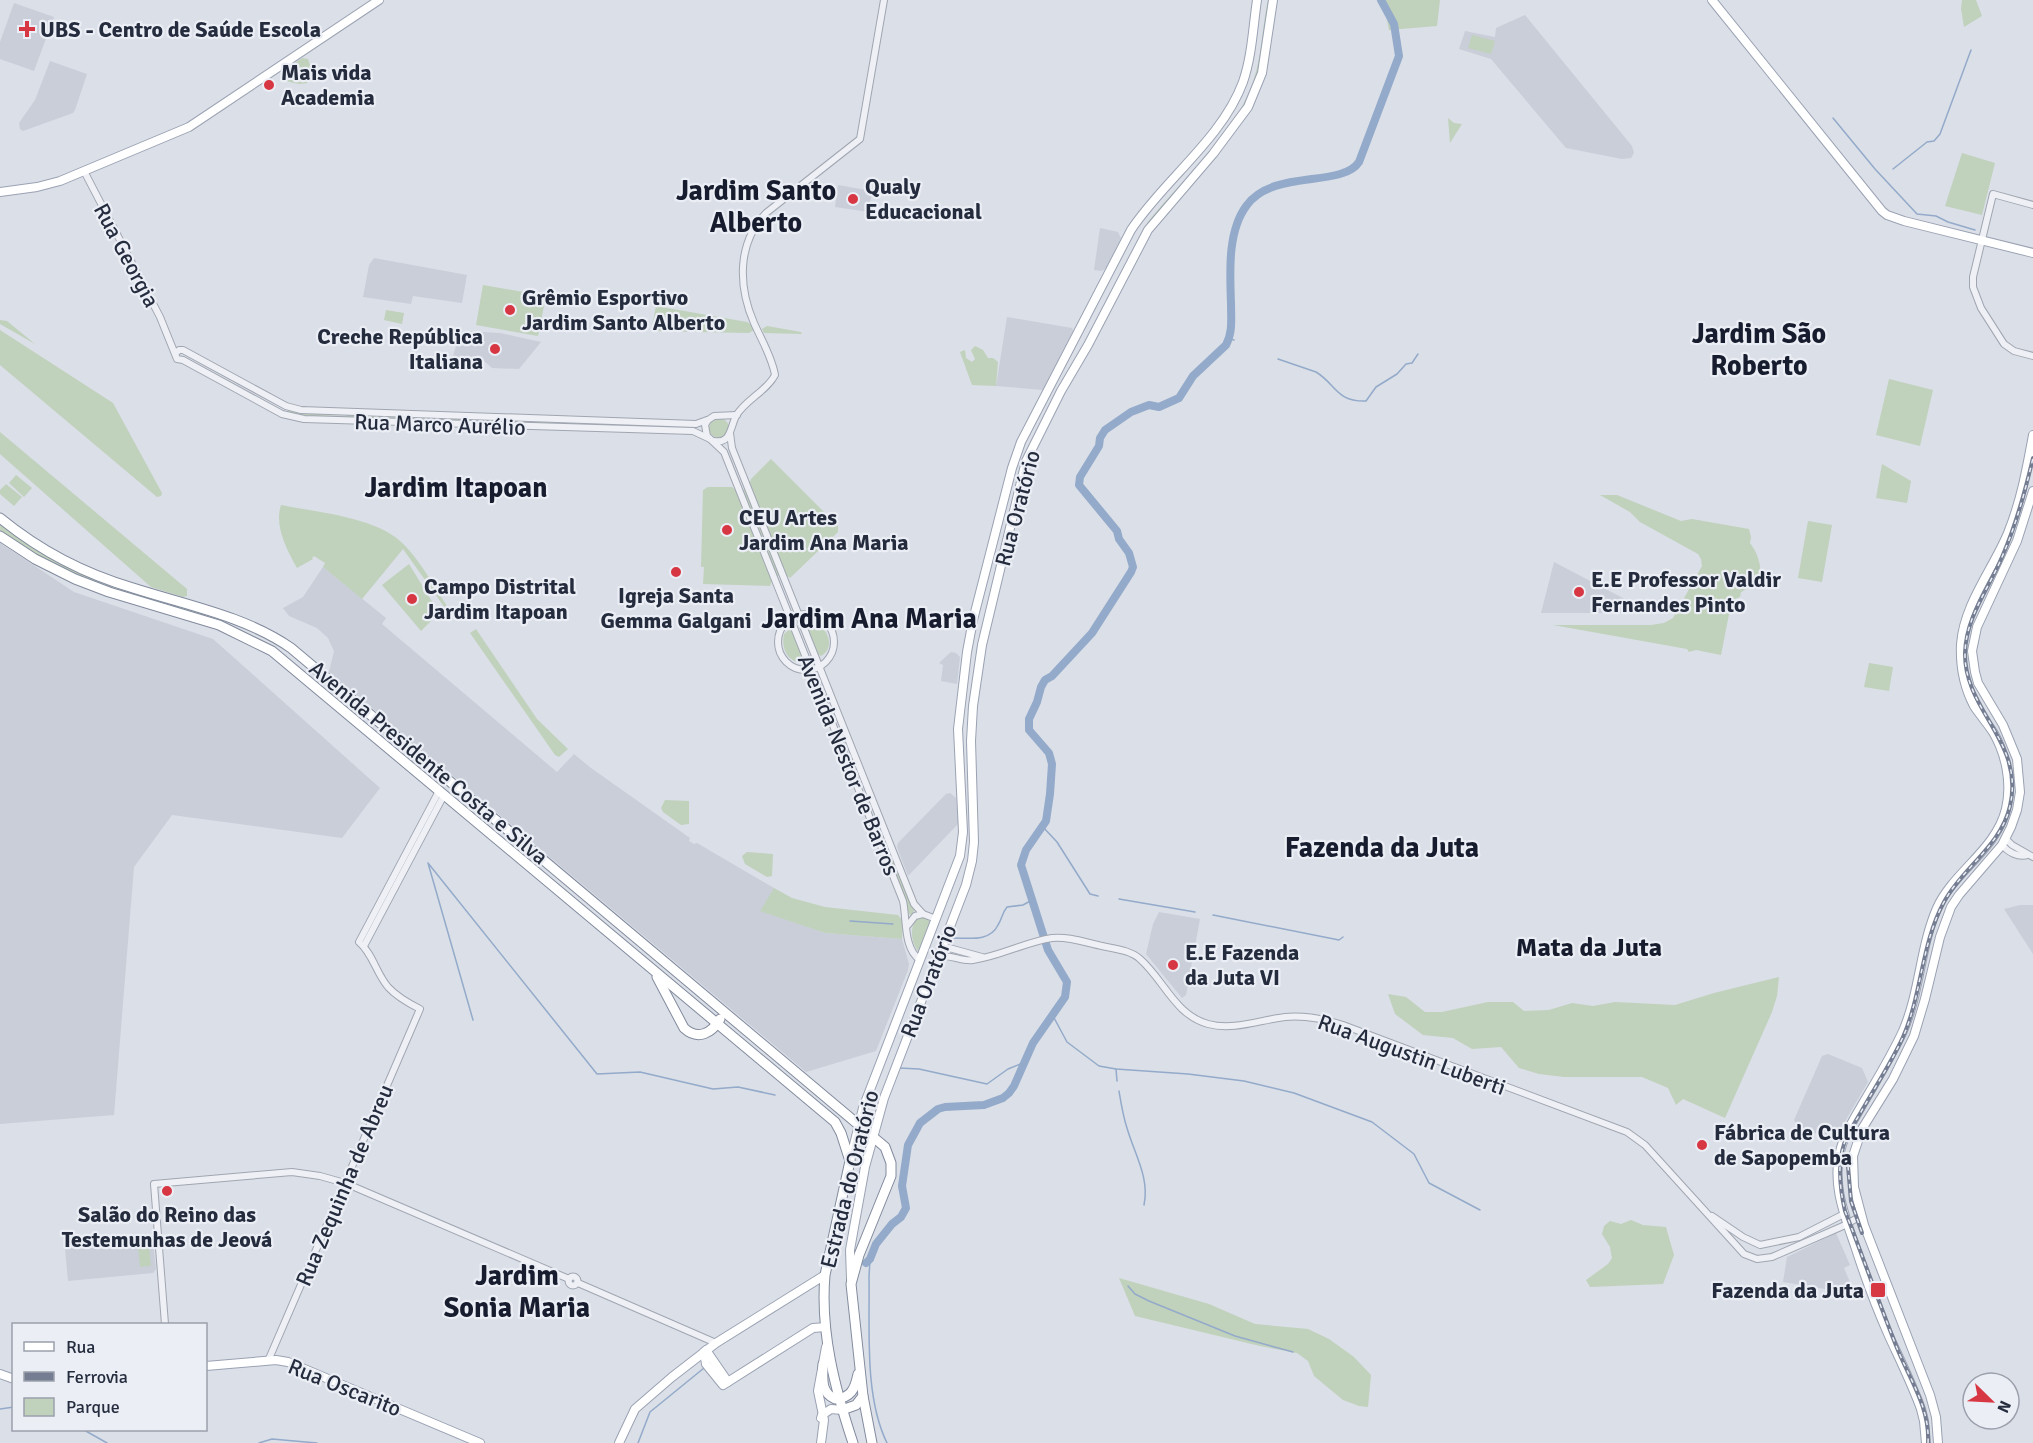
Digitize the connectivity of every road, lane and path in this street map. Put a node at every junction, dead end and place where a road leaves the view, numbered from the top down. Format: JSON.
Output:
{"nodes":[{"id":1,"x":379,"y":0,"type":"edge"},
{"id":2,"x":884,"y":0,"type":"edge"},
{"id":3,"x":1257,"y":0,"type":"edge"},
{"id":4,"x":1273,"y":0,"type":"edge"},
{"id":5,"x":1712,"y":0,"type":"edge"},
{"id":6,"x":84,"y":171,"type":"junction"},
{"id":7,"x":0,"y":192,"type":"edge"},
{"id":8,"x":2033,"y":205,"type":"edge"},
{"id":9,"x":1131,"y":230,"type":"junction"},
{"id":10,"x":1982,"y":240,"type":"junction"},
{"id":11,"x":1140,"y":244,"type":"junction"},
{"id":12,"x":2033,"y":253,"type":"edge"},
{"id":13,"x":1099,"y":324,"type":"junction"},
{"id":14,"x":1082,"y":325,"type":"junction"},
{"id":15,"x":181,"y":352,"type":"junction"},
{"id":16,"x":2033,"y":356,"type":"edge"},
{"id":17,"x":212,"y":366,"type":"junction"},
{"id":18,"x":208,"y":374,"type":"junction"},
{"id":19,"x":230,"y":376,"type":"junction"},
{"id":20,"x":226,"y":383,"type":"junction"},
{"id":21,"x":286,"y":406,"type":"junction"},
{"id":22,"x":282,"y":414,"type":"junction"},
{"id":23,"x":737,"y":415,"type":"junction"},
{"id":24,"x":721,"y":416,"type":"junction"},
{"id":25,"x":710,"y":418,"type":"junction"},
{"id":26,"x":649,"y":423,"type":"junction"},
{"id":27,"x":649,"y":430,"type":"junction"},
{"id":28,"x":731,"y":431,"type":"junction"},
{"id":29,"x":2033,"y":435,"type":"edge"},
{"id":30,"x":712,"y":440,"type":"junction"},
{"id":31,"x":2033,"y":491,"type":"edge"},
{"id":32,"x":2019,"y":503,"type":"junction"},
{"id":33,"x":2029,"y":508,"type":"junction"},
{"id":34,"x":0,"y":518,"type":"edge"},
{"id":35,"x":0,"y":536,"type":"edge"},
{"id":36,"x":799,"y":615,"type":"junction"},
{"id":37,"x":1967,"y":615,"type":"junction"},
{"id":38,"x":790,"y":619,"type":"junction"},
{"id":39,"x":264,"y":632,"type":"junction"},
{"id":40,"x":1974,"y":637,"type":"junction"},
{"id":41,"x":272,"y":651,"type":"junction"},
{"id":42,"x":819,"y":667,"type":"junction"},
{"id":43,"x":811,"y":670,"type":"junction"},
{"id":44,"x":441,"y":793,"type":"junction"},
{"id":45,"x":1996,"y":832,"type":"junction"},
{"id":46,"x":2004,"y":842,"type":"junction"},
{"id":47,"x":2030,"y":856,"type":"edge"},
{"id":48,"x":923,"y":914,"type":"junction"},
{"id":49,"x":936,"y":919,"type":"junction"},
{"id":50,"x":907,"y":926,"type":"junction"},
{"id":51,"x":946,"y":934,"type":"junction"},
{"id":52,"x":942,"y":946,"type":"junction"},
{"id":53,"x":937,"y":958,"type":"junction"},
{"id":54,"x":984,"y":958,"type":"junction"},
{"id":55,"x":920,"y":960,"type":"junction"},
{"id":56,"x":654,"y":972,"type":"junction"},
{"id":57,"x":723,"y":1011,"type":"junction"},
{"id":58,"x":717,"y":1024,"type":"junction"},
{"id":59,"x":895,"y":1067,"type":"joint"},
{"id":60,"x":878,"y":1068,"type":"joint"},
{"id":61,"x":868,"y":1096,"type":"junction"},
{"id":62,"x":884,"y":1098,"type":"junction"},
{"id":63,"x":858,"y":1125,"type":"junction"},
{"id":64,"x":872,"y":1136,"type":"junction"},
{"id":65,"x":1841,"y":1150,"type":"junction"},
{"id":66,"x":1852,"y":1160,"type":"junction"},
{"id":67,"x":850,"y":1161,"type":"junction"},
{"id":68,"x":345,"y":1183,"type":"junction"},
{"id":69,"x":1706,"y":1213,"type":"junction"},
{"id":70,"x":1844,"y":1214,"type":"junction"},
{"id":71,"x":1861,"y":1216,"type":"junction"},
{"id":72,"x":1847,"y":1224,"type":"junction"},
{"id":73,"x":1803,"y":1240,"type":"junction"},
{"id":74,"x":825,"y":1275,"type":"junction"},
{"id":75,"x":851,"y":1284,"type":"junction"},
{"id":76,"x":165,"y":1323,"type":"edge"},
{"id":77,"x":826,"y":1327,"type":"junction"},
{"id":78,"x":699,"y":1335,"type":"junction"},
{"id":79,"x":828,"y":1340,"type":"junction"},
{"id":80,"x":716,"y":1343,"type":"junction"},
{"id":81,"x":705,"y":1351,"type":"junction"},
{"id":82,"x":692,"y":1360,"type":"junction"},
{"id":83,"x":268,"y":1361,"type":"junction"},
{"id":84,"x":706,"y":1364,"type":"junction"},
{"id":85,"x":823,"y":1364,"type":"junction"},
{"id":86,"x":859,"y":1365,"type":"junction"},
{"id":87,"x":207,"y":1366,"type":"edge"},
{"id":88,"x":728,"y":1382,"type":"junction"},
{"id":89,"x":863,"y":1396,"type":"junction"},
{"id":90,"x":839,"y":1399,"type":"junction"},
{"id":91,"x":842,"y":1410,"type":"junction"},
{"id":92,"x":822,"y":1415,"type":"junction"},
{"id":93,"x":1925,"y":1426,"type":"junction"},
{"id":94,"x":1938,"y":1440,"type":"edge"},
{"id":95,"x":480,"y":1443,"type":"edge"},
{"id":96,"x":619,"y":1443,"type":"edge"},
{"id":97,"x":818,"y":1443,"type":"edge"},
{"id":98,"x":853,"y":1443,"type":"edge"},
{"id":99,"x":872,"y":1443,"type":"edge"},
{"id":100,"x":1926,"y":1443,"type":"edge"}],
"edges":[{"from":1,"to":6,"type":"main road"},
{"from":2,"to":23,"type":"street"},
{"from":3,"to":9,"type":"main road","name":"Rua Oratório"},
{"from":4,"to":11,"type":"main road","name":"Rua Oratório"},
{"from":5,"to":10,"type":"main road"},
{"from":6,"to":7,"type":"main road"},
{"from":6,"to":15,"type":"street","name":"Rua Georgia"},
{"from":8,"to":10,"type":"street"},
{"from":9,"to":11,"type":"main road"},
{"from":9,"to":14,"type":"main road","name":"Rua Oratório"},
{"from":10,"to":12,"type":"main road"},
{"from":10,"to":16,"type":"street"},
{"from":11,"to":13,"type":"main road","name":"Rua Oratório"},
{"from":13,"to":14,"type":"main road"},
{"from":13,"to":51,"type":"main road","name":"Rua Oratório"},
{"from":14,"to":49,"type":"main road","name":"Rua Oratório"},
{"from":15,"to":17,"type":"street","name":"Rua Marco Aurélio"},
{"from":15,"to":18,"type":"street","name":"Rua Marco Aurélio"},
{"from":17,"to":18,"type":"street"},
{"from":17,"to":19,"type":"street","name":"Rua Marco Aurélio"},
{"from":18,"to":20,"type":"street","name":"Rua Marco Aurélio"},
{"from":19,"to":20,"type":"street"},
{"from":19,"to":21,"type":"street","name":"Rua Marco Aurélio"},
{"from":20,"to":22,"type":"street","name":"Rua Marco Aurélio"},
{"from":21,"to":22,"type":"street"},
{"from":21,"to":26,"type":"street","name":"Rua Marco Aurélio"},
{"from":22,"to":27,"type":"street","name":"Rua Marco Aurélio"},
{"from":23,"to":24,"type":"street"},
{"from":23,"to":28,"type":"street"},
{"from":24,"to":25,"type":"street"},
{"from":24,"to":28,"type":"street"},
{"from":25,"to":26,"type":"street","name":"Rua Marco Aurélio"},
{"from":25,"to":30,"type":"street"},
{"from":26,"to":27,"type":"street"},
{"from":27,"to":30,"type":"street","name":"Rua Marco Aurélio"},
{"from":28,"to":30,"type":"street"},
{"from":28,"to":36,"type":"street","name":"Avenida Nestor de Barros"},
{"from":29,"to":32,"type":"main road"},
{"from":30,"to":38,"type":"street","name":"Avenida Nestor de Barros"},
{"from":31,"to":33,"type":"main road"},
{"from":32,"to":33,"type":"main road"},
{"from":32,"to":37,"type":"main road"},
{"from":33,"to":40,"type":"main road"},
{"from":34,"to":39,"type":"highway","name":"Avenida Presidente Costa e Silva"},
{"from":35,"to":41,"type":"highway","name":"Avenida Presidente Costa e Silva"},
{"from":36,"to":38,"type":"street"},
{"from":36,"to":42,"type":"street","name":"Avenida Nestor de Barros"},
{"from":36,"to":42,"type":"street"},
{"from":37,"to":40,"type":"main road"},
{"from":37,"to":45,"type":"main road"},
{"from":38,"to":43,"type":"street","name":"Avenida Nestor de Barros"},
{"from":38,"to":43,"type":"street"},
{"from":39,"to":41,"type":"highway"},
{"from":39,"to":57,"type":"highway","name":"Avenida Presidente Costa e Silva"},
{"from":40,"to":46,"type":"main road"},
{"from":41,"to":44,"type":"highway","name":"Avenida Presidente Costa e Silva"},
{"from":42,"to":43,"type":"street"},
{"from":42,"to":48,"type":"street","name":"Avenida Nestor de Barros"},
{"from":43,"to":50,"type":"street","name":"Avenida Nestor de Barros"},
{"from":44,"to":56,"type":"highway","name":"Avenida Presidente Costa e Silva"},
{"from":44,"to":68,"type":"street","name":"Rua Zequinha de Abreu"},
{"from":45,"to":46,"type":"main road"},
{"from":45,"to":65,"type":"main road"},
{"from":46,"to":47,"type":"street"},
{"from":46,"to":47,"type":"street"},
{"from":46,"to":66,"type":"main road"},
{"from":48,"to":49,"type":"street"},
{"from":48,"to":50,"type":"street"},
{"from":49,"to":51,"type":"main road"},
{"from":49,"to":55,"type":"main road","name":"Rua Oratório"},
{"from":50,"to":55,"type":"street","name":"Avenida Nestor de Barros"},
{"from":51,"to":52,"type":"main road","name":"Rua Oratório"},
{"from":52,"to":53,"type":"main road","name":"Rua Oratório"},
{"from":52,"to":54,"type":"street"},
{"from":53,"to":54,"type":"street","name":"Rua Augustin Luberti"},
{"from":53,"to":55,"type":"main road"},
{"from":53,"to":59,"type":"main road","name":"Rua Oratório"},
{"from":54,"to":69,"type":"street","name":"Rua Augustin Luberti"},
{"from":55,"to":60,"type":"main road","name":"Rua Oratório"},
{"from":56,"to":58,"type":"highway","name":"Avenida Presidente Costa e Silva"},
{"from":56,"to":58,"type":"highway"},
{"from":57,"to":58,"type":"highway"},
{"from":57,"to":63,"type":"highway","name":"Avenida Presidente Costa e Silva"},
{"from":58,"to":67,"type":"highway","name":"Avenida Presidente Costa e Silva"},
{"from":59,"to":62,"type":"main road","name":"Estrada do Oratório"},
{"from":60,"to":61,"type":"main road","name":"Estrada do Oratório"},
{"from":61,"to":62,"type":"main road"},
{"from":61,"to":63,"type":"main road","name":"Estrada do Oratório"},
{"from":62,"to":64,"type":"main road","name":"Estrada do Oratório"},
{"from":63,"to":64,"type":"highway","name":"Avenida Presidente Costa e Silva"},
{"from":63,"to":67,"type":"main road","name":"Estrada do Oratório"},
{"from":64,"to":75,"type":"main road","name":"Estrada do Oratório"},
{"from":64,"to":75,"type":"highway","name":"Avenida Presidente Costa e Silva"},
{"from":65,"to":66,"type":"main road"},
{"from":65,"to":70,"type":"main road"},
{"from":66,"to":71,"type":"main road"},
{"from":67,"to":74,"type":"highway","name":"Estrada do Oratório"},
{"from":68,"to":76,"type":"street"},
{"from":68,"to":78,"type":"street"},
{"from":68,"to":83,"type":"street","name":"Rua Zequinha de Abreu"},
{"from":69,"to":73,"type":"street","name":"Rua Augustin Luberti"},
{"from":69,"to":73,"type":"street","name":"Rua Augustin Luberti"},
{"from":70,"to":72,"type":"main road"},
{"from":70,"to":73,"type":"street","name":"Rua Augustin Luberti"},
{"from":71,"to":72,"type":"street","name":"Rua Augustin Luberti"},
{"from":71,"to":94,"type":"main road"},
{"from":72,"to":73,"type":"street","name":"Rua Augustin Luberti"},
{"from":72,"to":93,"type":"main road"},
{"from":74,"to":77,"type":"highway","name":"Estrada do Oratório"},
{"from":74,"to":80,"type":"main road"},
{"from":75,"to":86,"type":"highway"},
{"from":77,"to":79,"type":"highway","name":"Estrada do Oratório"},
{"from":77,"to":88,"type":"main road"},
{"from":78,"to":80,"type":"street"},
{"from":78,"to":81,"type":"street"},
{"from":79,"to":85,"type":"main road"},
{"from":79,"to":90,"type":"highway","name":"Estrada do Oratório"},
{"from":80,"to":81,"type":"main road"},
{"from":81,"to":82,"type":"main road"},
{"from":81,"to":84,"type":"main road"},
{"from":81,"to":88,"type":"main road"},
{"from":82,"to":84,"type":"main road"},
{"from":82,"to":96,"type":"main road"},
{"from":83,"to":87,"type":"main road","name":"Rua Oscarito"},
{"from":83,"to":95,"type":"main road","name":"Rua Oscarito"},
{"from":84,"to":88,"type":"main road"},
{"from":85,"to":90,"type":"highway"},
{"from":85,"to":92,"type":"main road"},
{"from":86,"to":89,"type":"highway"},
{"from":86,"to":90,"type":"highway"},
{"from":89,"to":91,"type":"highway"},
{"from":89,"to":99,"type":"highway"},
{"from":90,"to":91,"type":"highway"},
{"from":91,"to":92,"type":"main road"},
{"from":91,"to":98,"type":"highway"},
{"from":92,"to":97,"type":"main road"},
{"from":93,"to":94,"type":"main road"},
{"from":93,"to":100,"type":"main road"}]}
